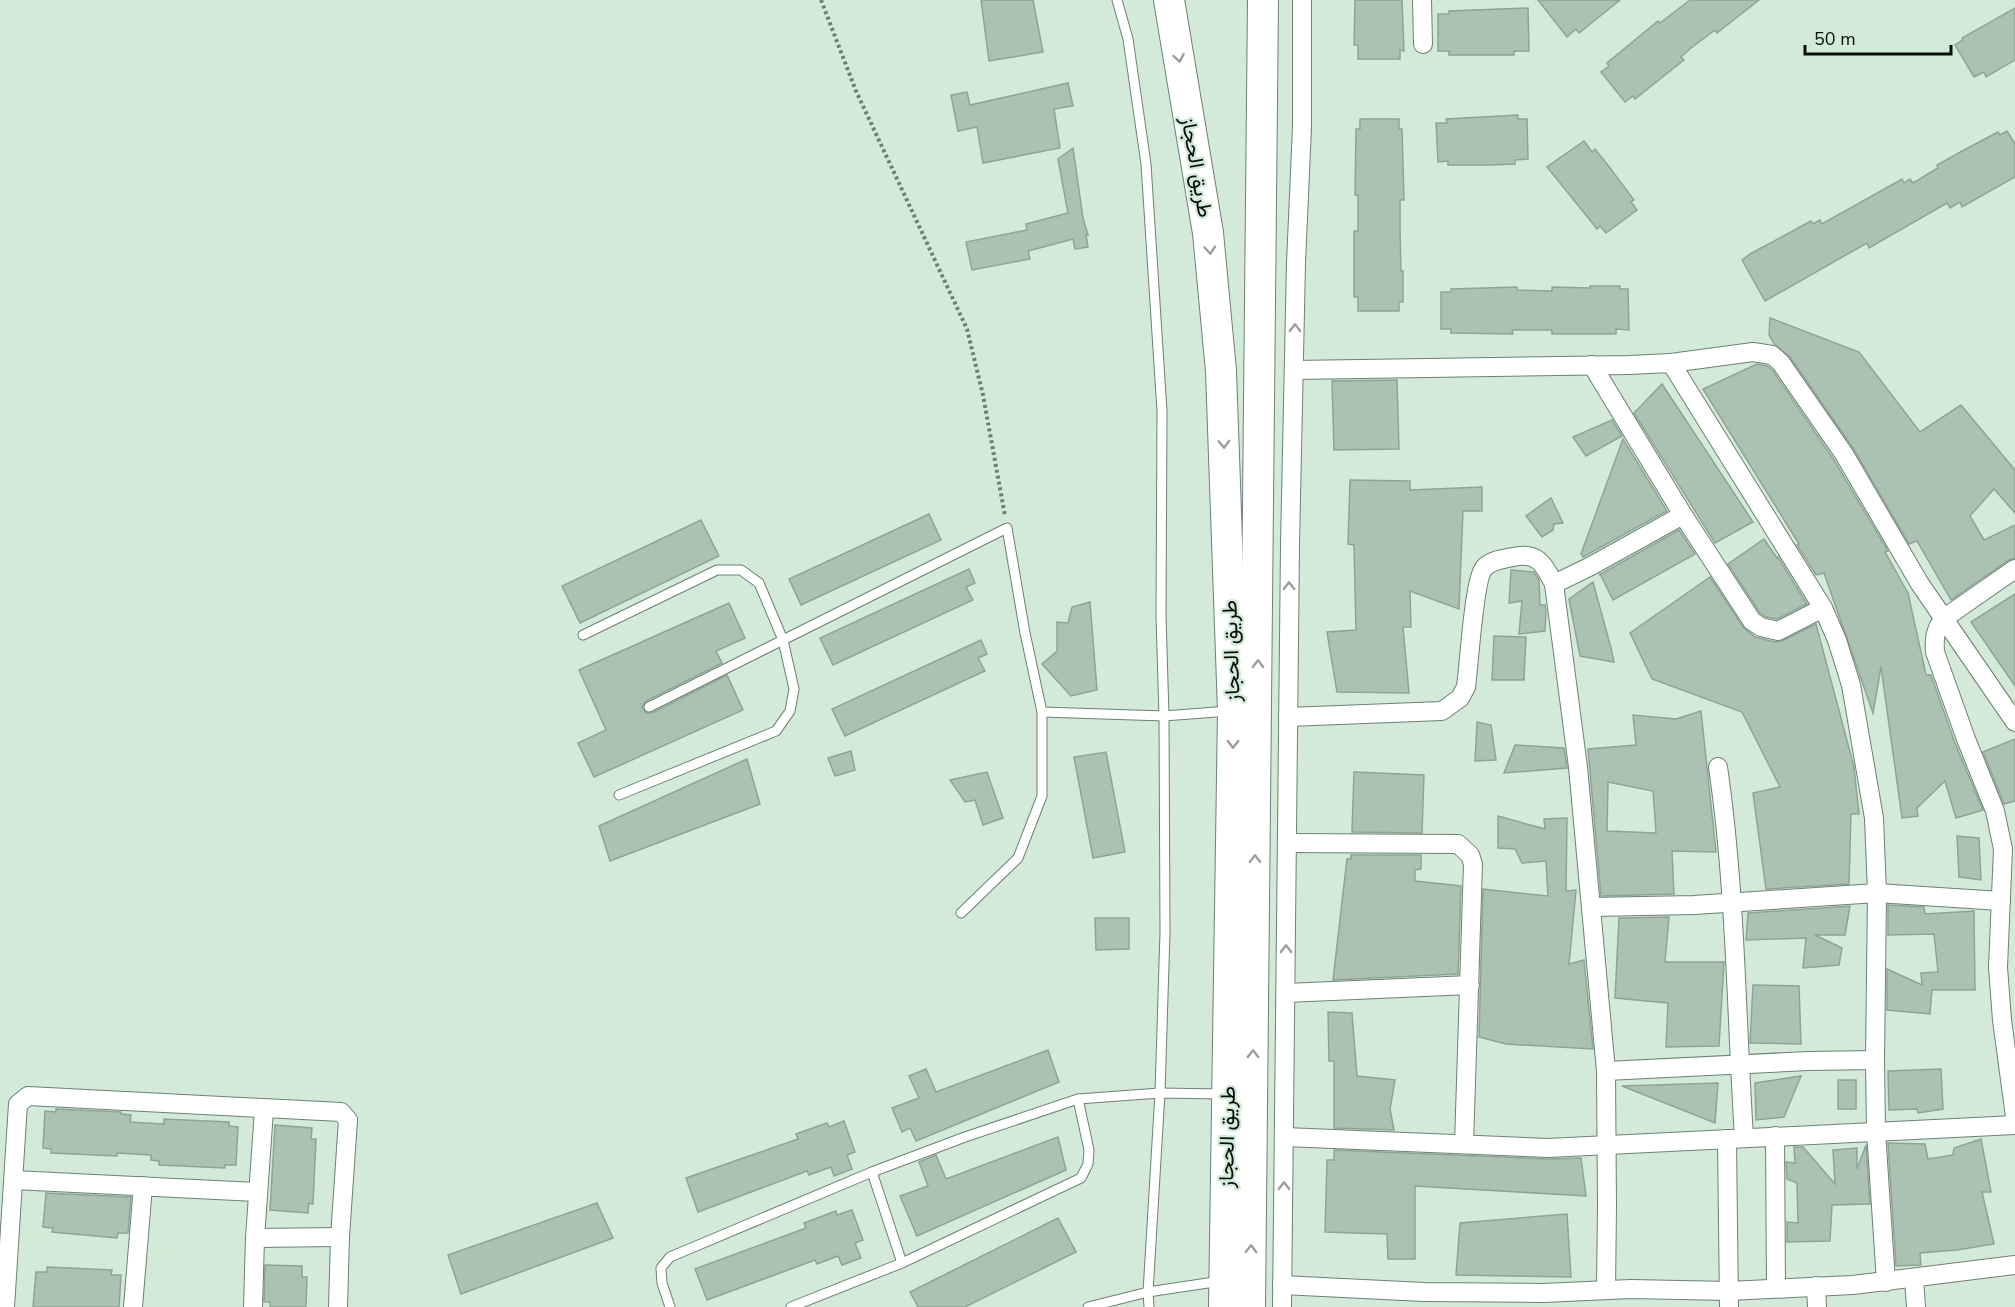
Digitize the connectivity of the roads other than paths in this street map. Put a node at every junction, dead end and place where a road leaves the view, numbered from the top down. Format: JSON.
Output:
{"nodes":[{"id":1,"x":1117,"y":0,"type":"edge"},
{"id":2,"x":1302,"y":0,"type":"edge"},
{"id":3,"x":1422,"y":0,"type":"edge"},
{"id":4,"x":1262,"y":2,"type":"edge"},
{"id":5,"x":1172,"y":5,"type":"edge"},
{"id":6,"x":1423,"y":44,"type":"dead end"},
{"id":7,"x":1296,"y":263,"type":"junction"},
{"id":8,"x":1261,"y":265,"type":"junction"},
{"id":9,"x":1671,"y":363,"type":"junction"},
{"id":10,"x":1592,"y":365,"type":"junction"},
{"id":11,"x":1294,"y":370,"type":"junction"},
{"id":12,"x":1683,"y":515,"type":"junction"},
{"id":13,"x":2015,"y":569,"type":"edge"},
{"id":14,"x":1554,"y":584,"type":"junction"},
{"id":15,"x":1823,"y":608,"type":"junction"},
{"id":16,"x":1943,"y":619,"type":"junction"},
{"id":17,"x":583,"y":635,"type":"dead end"},
{"id":18,"x":783,"y":640,"type":"junction"},
{"id":19,"x":649,"y":707,"type":"dead end"},
{"id":20,"x":1233,"y":711,"type":"junction"},
{"id":21,"x":1042,"y":712,"type":"junction"},
{"id":22,"x":1164,"y":716,"type":"junction"},
{"id":23,"x":1288,"y":717,"type":"junction"},
{"id":24,"x":2015,"y":722,"type":"edge"},
{"id":25,"x":1718,"y":767,"type":"dead end"},
{"id":26,"x":619,"y":795,"type":"dead end"},
{"id":27,"x":1287,"y":843,"type":"junction"},
{"id":28,"x":1877,"y":893,"type":"junction"},
{"id":29,"x":2001,"y":901,"type":"junction"},
{"id":30,"x":1731,"y":902,"type":"junction"},
{"id":31,"x":1592,"y":907,"type":"junction"},
{"id":32,"x":961,"y":913,"type":"dead end"},
{"id":33,"x":1470,"y":985,"type":"junction"},
{"id":34,"x":1286,"y":993,"type":"junction"},
{"id":35,"x":1875,"y":1060,"type":"junction"},
{"id":36,"x":1739,"y":1064,"type":"junction"},
{"id":37,"x":1606,"y":1071,"type":"junction"},
{"id":38,"x":1160,"y":1093,"type":"junction"},
{"id":39,"x":1227,"y":1094,"type":"junction"},
{"id":40,"x":1078,"y":1099,"type":"junction"},
{"id":41,"x":264,"y":1110,"type":"junction"},
{"id":42,"x":2015,"y":1117,"type":"edge"},
{"id":43,"x":2015,"y":1125,"type":"edge"},
{"id":44,"x":1876,"y":1131,"type":"junction"},
{"id":45,"x":1775,"y":1136,"type":"junction"},
{"id":46,"x":1285,"y":1137,"type":"junction"},
{"id":47,"x":1735,"y":1138,"type":"junction"},
{"id":48,"x":1464,"y":1144,"type":"junction"},
{"id":49,"x":1607,"y":1144,"type":"junction"},
{"id":50,"x":872,"y":1172,"type":"junction"},
{"id":51,"x":14,"y":1179,"type":"junction"},
{"id":52,"x":143,"y":1186,"type":"junction"},
{"id":53,"x":258,"y":1192,"type":"junction"},
{"id":54,"x":340,"y":1237,"type":"junction"},
{"id":55,"x":255,"y":1238,"type":"junction"},
{"id":56,"x":902,"y":1263,"type":"junction"},
{"id":57,"x":2015,"y":1265,"type":"edge"},
{"id":58,"x":1914,"y":1279,"type":"junction"},
{"id":59,"x":1886,"y":1282,"type":"junction"},
{"id":60,"x":1282,"y":1286,"type":"junction"},
{"id":61,"x":1816,"y":1286,"type":"junction"},
{"id":62,"x":1776,"y":1288,"type":"junction"},
{"id":63,"x":1606,"y":1290,"type":"junction"},
{"id":64,"x":1148,"y":1292,"type":"junction"},
{"id":65,"x":1224,"y":1294,"type":"edge"},
{"id":66,"x":1729,"y":1299,"type":"edge"},
{"id":67,"x":5,"y":1307,"type":"edge"},
{"id":68,"x":133,"y":1307,"type":"edge"},
{"id":69,"x":253,"y":1307,"type":"edge"},
{"id":70,"x":338,"y":1307,"type":"edge"},
{"id":71,"x":670,"y":1307,"type":"edge"},
{"id":72,"x":791,"y":1307,"type":"edge"},
{"id":73,"x":1088,"y":1307,"type":"edge"},
{"id":74,"x":1149,"y":1307,"type":"edge"},
{"id":75,"x":1251,"y":1307,"type":"edge"},
{"id":76,"x":1282,"y":1307,"type":"edge"},
{"id":77,"x":1817,"y":1307,"type":"edge"},
{"id":78,"x":1916,"y":1307,"type":"edge"}],
"edges":[{"from":1,"to":22,"type":"lane"},
{"from":2,"to":7,"type":"street"},
{"from":3,"to":6,"type":"street"},
{"from":4,"to":8,"type":"main road","name":"طريق الحجاز"},
{"from":5,"to":20,"type":"main road","name":"طريق الحجاز","one_way":true},
{"from":7,"to":8,"type":"street"},
{"from":11,"to":7,"type":"street","one_way":true},
{"from":75,"to":8,"type":"main road","name":"طريق الحجاز","one_way":true},
{"from":9,"to":10,"type":"street"},
{"from":9,"to":15,"type":"street"},
{"from":9,"to":16,"type":"street"},
{"from":10,"to":11,"type":"street"},
{"from":10,"to":12,"type":"street"},
{"from":23,"to":11,"type":"street","one_way":true},
{"from":12,"to":14,"type":"street"},
{"from":12,"to":15,"type":"street"},
{"from":13,"to":16,"type":"street"},
{"from":14,"to":23,"type":"street"},
{"from":14,"to":31,"type":"street"},
{"from":15,"to":28,"type":"street"},
{"from":16,"to":24,"type":"street"},
{"from":16,"to":29,"type":"street"},
{"from":17,"to":18,"type":"lane"},
{"from":18,"to":19,"type":"lane"},
{"from":18,"to":21,"type":"lane"},
{"from":18,"to":26,"type":"lane"},
{"from":20,"to":22,"type":"lane"},
{"from":20,"to":39,"type":"main road","name":"طريق الحجاز","one_way":true},
{"from":21,"to":22,"type":"lane"},
{"from":21,"to":32,"type":"lane"},
{"from":22,"to":38,"type":"lane"},
{"from":23,"to":27,"type":"street"},
{"from":25,"to":30,"type":"street"},
{"from":27,"to":33,"type":"street"},
{"from":34,"to":27,"type":"street","one_way":true},
{"from":28,"to":29,"type":"street"},
{"from":28,"to":30,"type":"street"},
{"from":28,"to":35,"type":"street"},
{"from":29,"to":42,"type":"street"},
{"from":30,"to":31,"type":"street"},
{"from":30,"to":36,"type":"street"},
{"from":31,"to":37,"type":"street"},
{"from":33,"to":34,"type":"street"},
{"from":33,"to":48,"type":"street"},
{"from":34,"to":46,"type":"street"},
{"from":35,"to":36,"type":"street"},
{"from":35,"to":44,"type":"street"},
{"from":36,"to":37,"type":"street"},
{"from":36,"to":47,"type":"street"},
{"from":37,"to":49,"type":"street"},
{"from":38,"to":39,"type":"lane"},
{"from":38,"to":40,"type":"lane"},
{"from":38,"to":64,"type":"lane"},
{"from":39,"to":65,"type":"main road","name":"طريق الحجاز"},
{"from":40,"to":50,"type":"lane"},
{"from":40,"to":56,"type":"lane"},
{"from":41,"to":51,"type":"street"},
{"from":41,"to":53,"type":"street"},
{"from":41,"to":54,"type":"street"},
{"from":43,"to":44,"type":"street"},
{"from":44,"to":45,"type":"street"},
{"from":44,"to":59,"type":"street"},
{"from":45,"to":47,"type":"street"},
{"from":45,"to":62,"type":"street"},
{"from":46,"to":48,"type":"street"},
{"from":60,"to":46,"type":"street","one_way":true},
{"from":47,"to":49,"type":"street"},
{"from":47,"to":66,"type":"street"},
{"from":48,"to":49,"type":"street"},
{"from":49,"to":63,"type":"street"},
{"from":50,"to":56,"type":"lane"},
{"from":50,"to":71,"type":"lane"},
{"from":51,"to":52,"type":"street"},
{"from":51,"to":67,"type":"street"},
{"from":52,"to":53,"type":"street"},
{"from":52,"to":68,"type":"street"},
{"from":53,"to":55,"type":"street"},
{"from":54,"to":55,"type":"street"},
{"from":54,"to":70,"type":"street"},
{"from":55,"to":69,"type":"street"},
{"from":56,"to":72,"type":"lane"},
{"from":57,"to":58,"type":"street"},
{"from":58,"to":59,"type":"street"},
{"from":58,"to":78,"type":"street"},
{"from":59,"to":61,"type":"street"},
{"from":60,"to":63,"type":"street"},
{"from":60,"to":76,"type":"street"},
{"from":61,"to":62,"type":"street"},
{"from":61,"to":77,"type":"street"},
{"from":62,"to":66,"type":"street"},
{"from":63,"to":66,"type":"street"},
{"from":64,"to":65,"type":"lane"},
{"from":64,"to":73,"type":"lane"},
{"from":64,"to":74,"type":"lane"}]}
